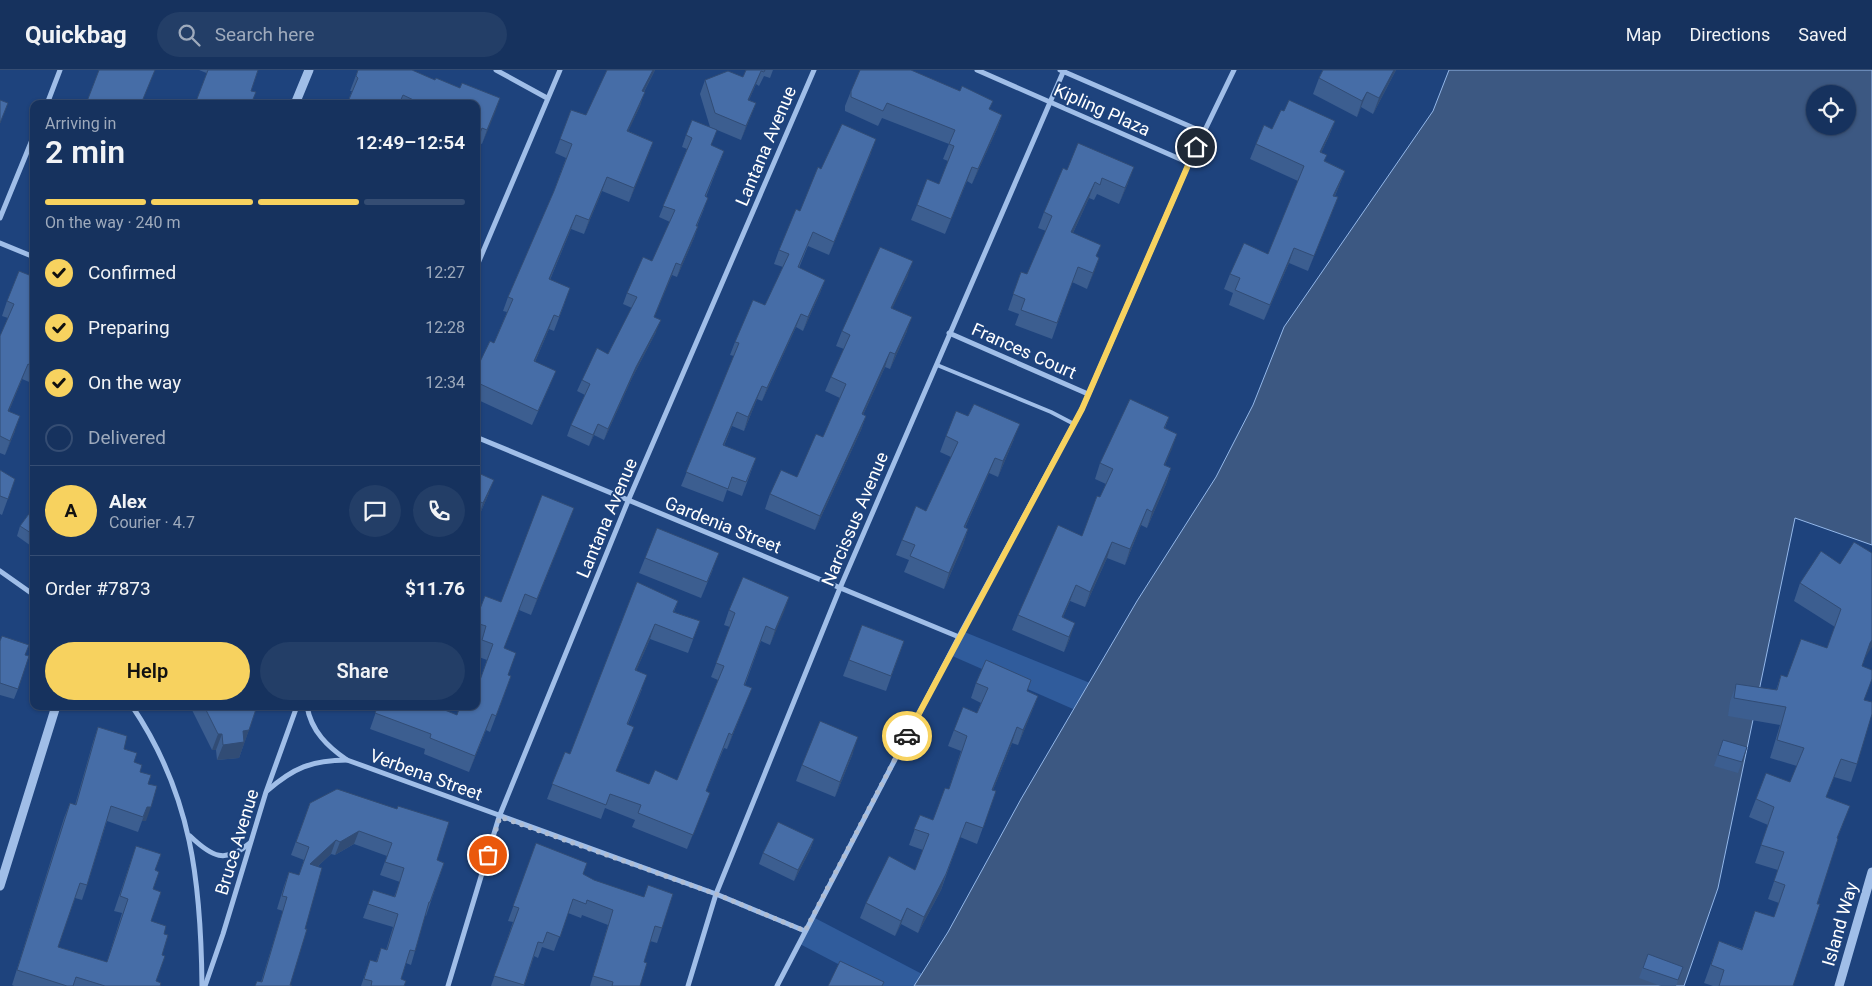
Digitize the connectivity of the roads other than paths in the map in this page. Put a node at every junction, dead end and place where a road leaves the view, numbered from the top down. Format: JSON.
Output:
{"nodes":[{"id":1,"x":60,"y":70,"type":"edge"},
{"id":2,"x":309,"y":70,"type":"edge"},
{"id":3,"x":496,"y":70,"type":"edge"},
{"id":4,"x":560,"y":70,"type":"edge"},
{"id":5,"x":814,"y":70,"type":"edge"},
{"id":6,"x":977,"y":70,"type":"edge"},
{"id":7,"x":1062,"y":70,"type":"edge"},
{"id":8,"x":1234,"y":70,"type":"edge"},
{"id":9,"x":547,"y":98,"type":"junction"},
{"id":10,"x":48,"y":100,"type":"edge"},
{"id":11,"x":297,"y":100,"type":"edge"},
{"id":12,"x":1050,"y":102,"type":"junction"},
{"id":13,"x":1203,"y":132,"type":"junction"},
{"id":14,"x":30,"y":145,"type":"edge"},
{"id":15,"x":1189,"y":162,"type":"junction"},
{"id":16,"x":0,"y":218,"type":"edge"},
{"id":17,"x":0,"y":243,"type":"edge"},
{"id":18,"x":30,"y":255,"type":"edge"},
{"id":19,"x":480,"y":258,"type":"edge"},
{"id":20,"x":949,"y":333,"type":"junction"},
{"id":21,"x":937,"y":365,"type":"junction"},
{"id":22,"x":1088,"y":394,"type":"junction"},
{"id":23,"x":1074,"y":424,"type":"junction"},
{"id":24,"x":480,"y":439,"type":"edge"},
{"id":25,"x":628,"y":501,"type":"junction"},
{"id":26,"x":0,"y":571,"type":"edge"},
{"id":27,"x":840,"y":588,"type":"junction"},
{"id":28,"x":30,"y":592,"type":"edge"},
{"id":29,"x":959,"y":637,"type":"junction"},
{"id":30,"x":55,"y":710,"type":"edge"},
{"id":31,"x":134,"y":710,"type":"edge"},
{"id":32,"x":296,"y":710,"type":"edge"},
{"id":33,"x":309,"y":710,"type":"edge"},
{"id":34,"x":347,"y":760,"type":"junction"},
{"id":35,"x":266,"y":792,"type":"junction"},
{"id":36,"x":500,"y":817,"type":"junction"},
{"id":37,"x":190,"y":836,"type":"junction"},
{"id":38,"x":250,"y":843,"type":"junction"},
{"id":39,"x":1872,"y":872,"type":"edge"},
{"id":40,"x":0,"y":886,"type":"edge"},
{"id":41,"x":716,"y":894,"type":"junction"},
{"id":42,"x":805,"y":931,"type":"junction"},
{"id":43,"x":204,"y":986,"type":"edge"},
{"id":44,"x":448,"y":986,"type":"edge"},
{"id":45,"x":688,"y":986,"type":"edge"},
{"id":46,"x":777,"y":986,"type":"edge"},
{"id":47,"x":1838,"y":986,"type":"edge"}],
"edges":[{"from":1,"to":10,"type":"street"},
{"from":2,"to":11,"type":"street"},
{"from":3,"to":9,"type":"street"},
{"from":4,"to":9,"type":"street"},
{"from":5,"to":25,"type":"street","name":"Lantana Avenue"},
{"from":6,"to":12,"type":"street","name":"Kipling Plaza"},
{"from":7,"to":12,"type":"street","name":"Narcissus Avenue"},
{"from":7,"to":13,"type":"street","name":"Kipling Plaza"},
{"from":8,"to":13,"type":"street"},
{"from":9,"to":19,"type":"street"},
{"from":12,"to":15,"type":"street","name":"Kipling Plaza"},
{"from":12,"to":20,"type":"street","name":"Narcissus Avenue"},
{"from":13,"to":15,"type":"street"},
{"from":14,"to":16,"type":"street"},
{"from":15,"to":22,"type":"street"},
{"from":17,"to":18,"type":"street"},
{"from":20,"to":21,"type":"street","name":"Narcissus Avenue"},
{"from":20,"to":22,"type":"street","name":"Frances Court"},
{"from":21,"to":23,"type":"lane"},
{"from":21,"to":27,"type":"street","name":"Narcissus Avenue"},
{"from":22,"to":23,"type":"street"},
{"from":23,"to":29,"type":"street"},
{"from":24,"to":25,"type":"street","name":"Gardenia Street"},
{"from":25,"to":27,"type":"street","name":"Gardenia Street"},
{"from":25,"to":36,"type":"street","name":"Lantana Avenue"},
{"from":26,"to":28,"type":"street"},
{"from":27,"to":29,"type":"street","name":"Gardenia Street"},
{"from":27,"to":41,"type":"street","name":"Narcissus Avenue"},
{"from":29,"to":42,"type":"street"},
{"from":30,"to":40,"type":"street"},
{"from":31,"to":37,"type":"street"},
{"from":32,"to":35,"type":"street","name":"Bruce Avenue"},
{"from":33,"to":34,"type":"street","name":"Verbena Street"},
{"from":34,"to":35,"type":"street","name":"Verbena Street"},
{"from":34,"to":36,"type":"street","name":"Verbena Street"},
{"from":35,"to":38,"type":"street","name":"Bruce Avenue"},
{"from":36,"to":41,"type":"street","name":"Verbena Street"},
{"from":36,"to":44,"type":"street","name":"Lantana Avenue"},
{"from":37,"to":38,"type":"street"},
{"from":37,"to":43,"type":"street"},
{"from":38,"to":43,"type":"street","name":"Bruce Avenue"},
{"from":39,"to":47,"type":"street","name":"Island Way"},
{"from":41,"to":42,"type":"street","name":"Verbena Street"},
{"from":41,"to":45,"type":"street","name":"Narcissus Avenue"},
{"from":42,"to":46,"type":"street"}]}
